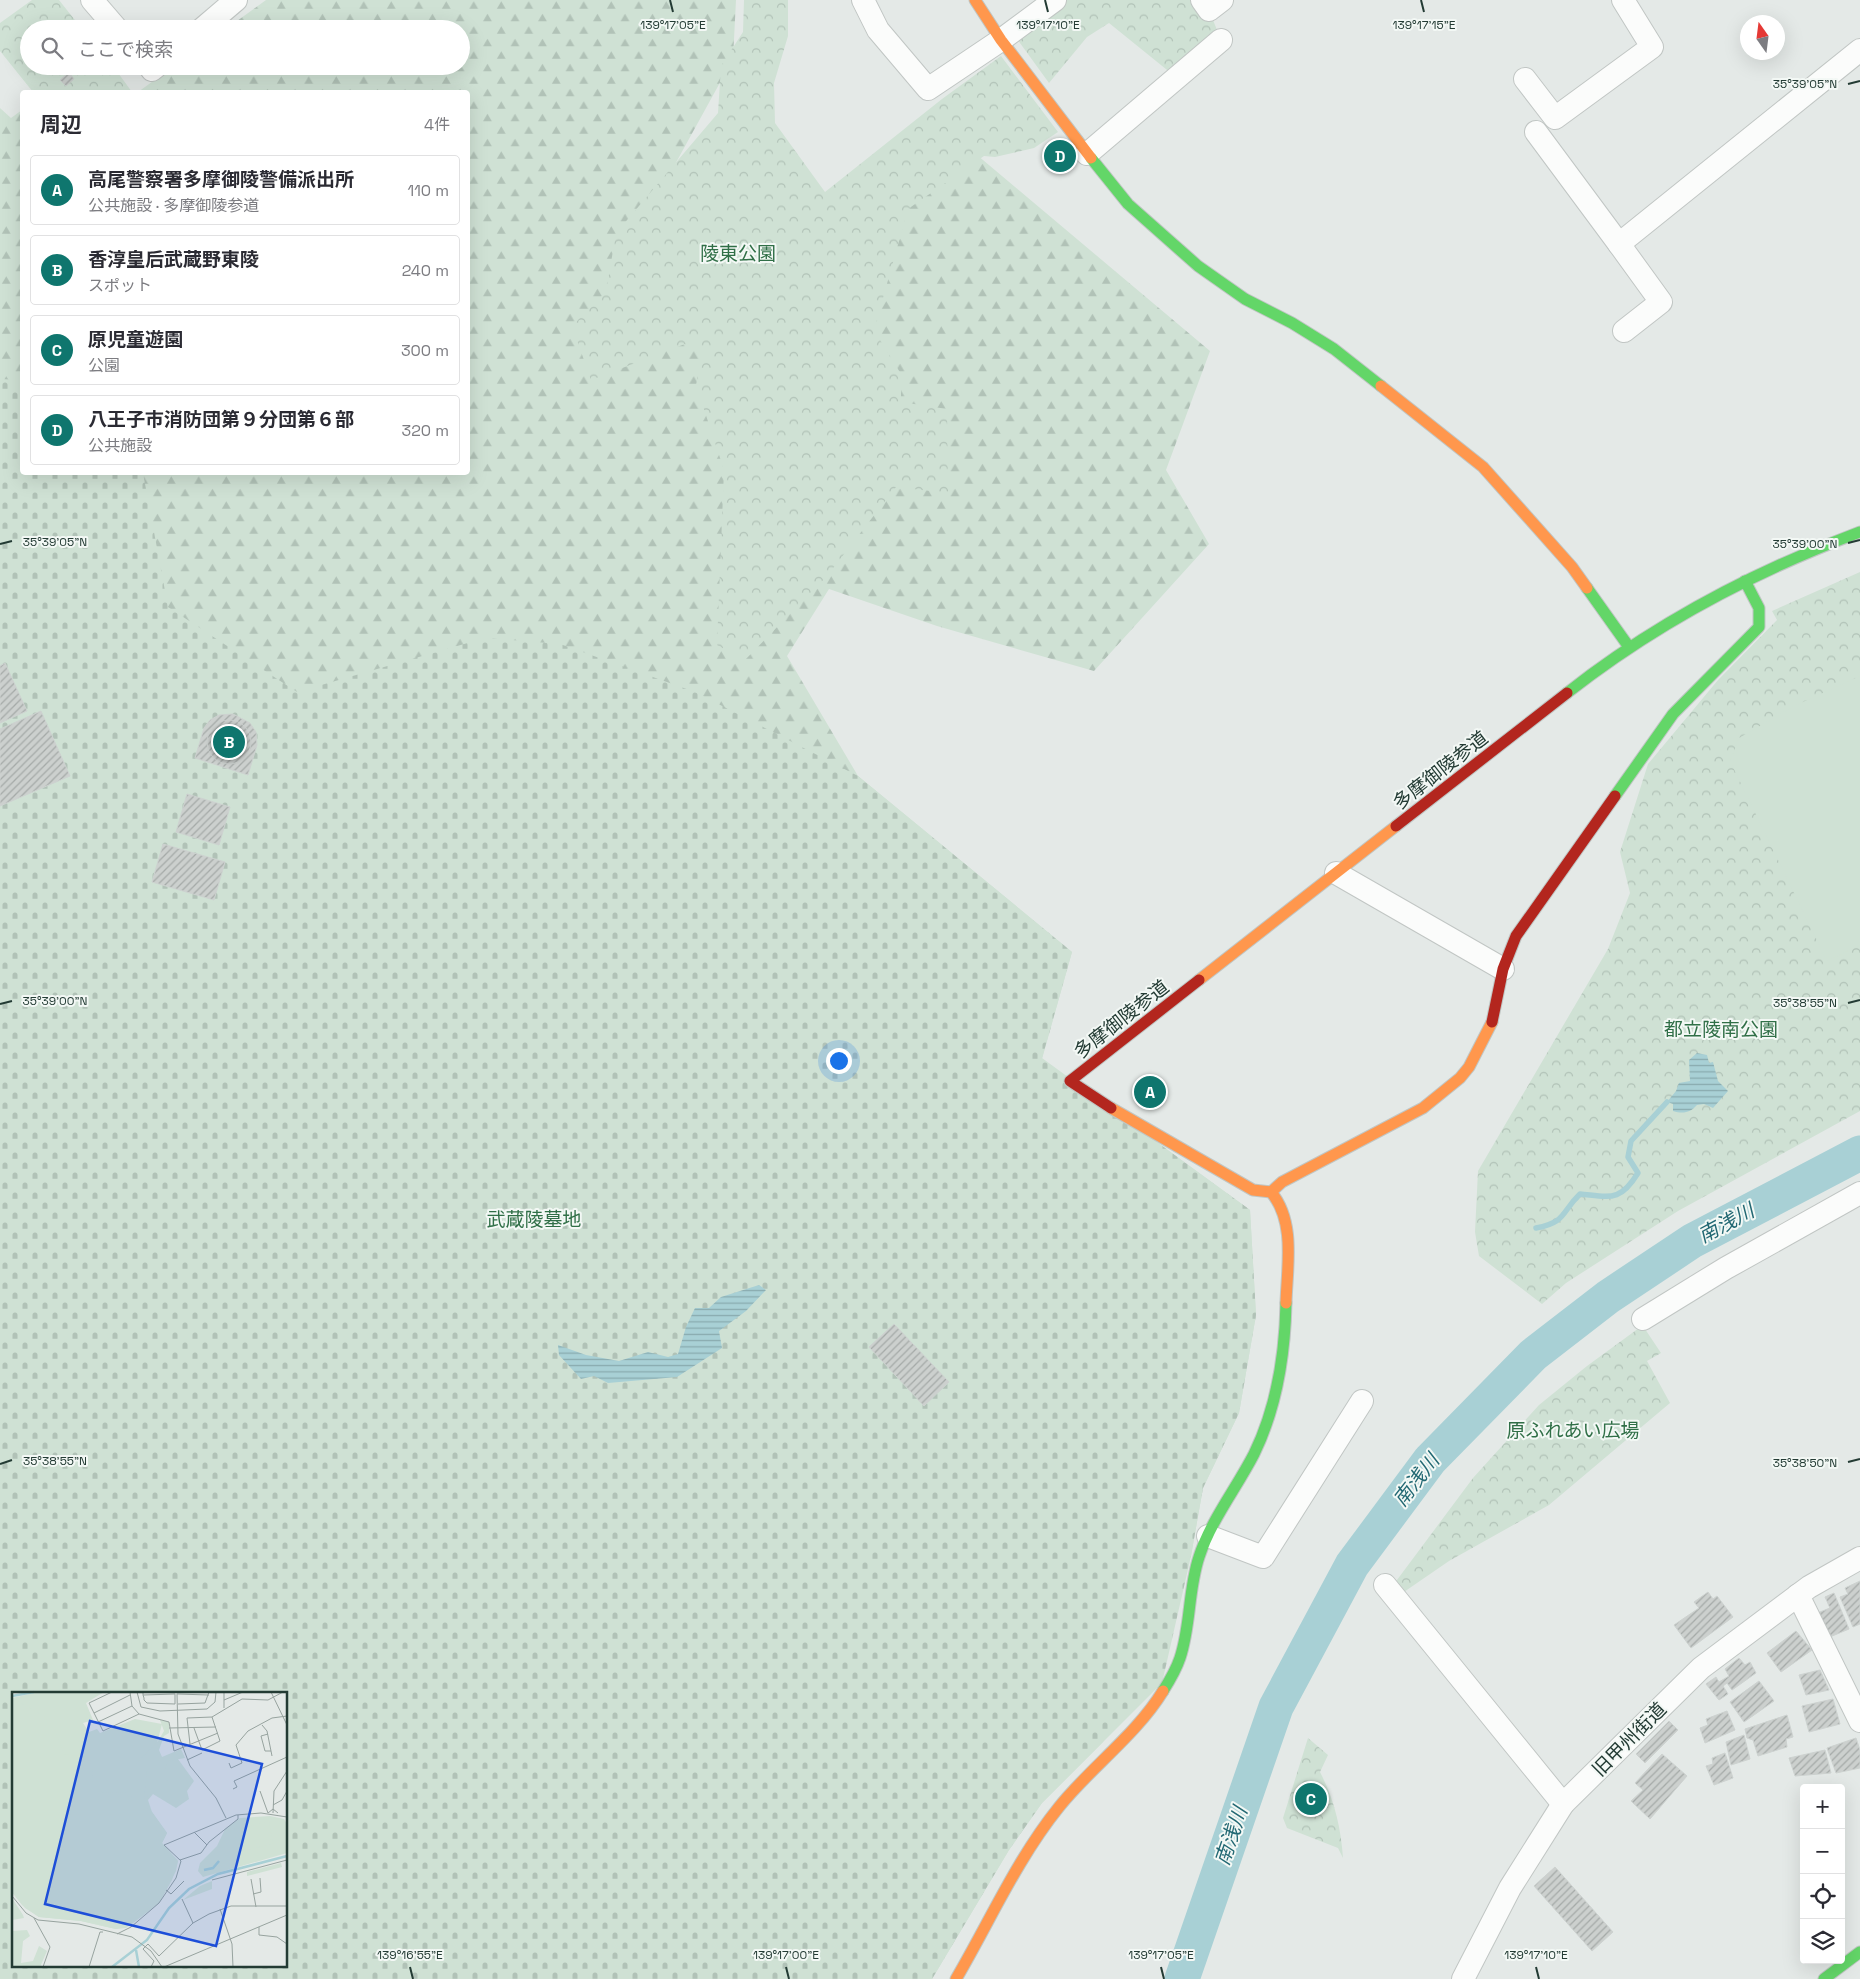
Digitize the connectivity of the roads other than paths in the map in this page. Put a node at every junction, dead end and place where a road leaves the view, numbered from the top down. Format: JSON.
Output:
{"nodes":[{"id":1,"x":92,"y":0,"type":"edge"},
{"id":2,"x":236,"y":0,"type":"edge"},
{"id":3,"x":863,"y":0,"type":"edge"},
{"id":4,"x":975,"y":0,"type":"edge"},
{"id":5,"x":1055,"y":0,"type":"edge"},
{"id":6,"x":1202,"y":0,"type":"edge"},
{"id":7,"x":1222,"y":0,"type":"edge"},
{"id":8,"x":1623,"y":0,"type":"edge"},
{"id":9,"x":109,"y":20,"type":"edge"},
{"id":10,"x":213,"y":20,"type":"edge"},
{"id":11,"x":1001,"y":40,"type":"junction"},
{"id":12,"x":1221,"y":40,"type":"dead end"},
{"id":13,"x":1860,"y":50,"type":"edge"},
{"id":14,"x":1525,"y":80,"type":"dead end"},
{"id":15,"x":1536,"y":132,"type":"dead end"},
{"id":16,"x":1087,"y":154,"type":"junction"},
{"id":17,"x":1619,"y":244,"type":"junction"},
{"id":18,"x":1624,"y":331,"type":"dead end"},
{"id":19,"x":1860,"y":532,"type":"edge"},
{"id":20,"x":1745,"y":581,"type":"junction"},
{"id":21,"x":1629,"y":647,"type":"junction"},
{"id":22,"x":1336,"y":873,"type":"junction"},
{"id":23,"x":1503,"y":969,"type":"junction"},
{"id":24,"x":1271,"y":1192,"type":"junction"},
{"id":25,"x":1860,"y":1193,"type":"edge"},
{"id":26,"x":1644,"y":1319,"type":"dead end"},
{"id":27,"x":1362,"y":1400,"type":"dead end"},
{"id":28,"x":1208,"y":1536,"type":"junction"},
{"id":29,"x":1860,"y":1558,"type":"edge"},
{"id":30,"x":1385,"y":1585,"type":"dead end"},
{"id":31,"x":1798,"y":1595,"type":"junction"},
{"id":32,"x":1860,"y":1721,"type":"edge"},
{"id":33,"x":1563,"y":1804,"type":"junction"},
{"id":34,"x":1860,"y":1952,"type":"edge"},
{"id":35,"x":956,"y":1979,"type":"edge"},
{"id":36,"x":1464,"y":1979,"type":"edge"},
{"id":37,"x":1824,"y":1979,"type":"edge"}],
"edges":[{"from":1,"to":9,"type":"street"},
{"from":2,"to":10,"type":"street"},
{"from":3,"to":11,"type":"street"},
{"from":4,"to":11,"type":"main road"},
{"from":5,"to":11,"type":"street"},
{"from":6,"to":7,"type":"street"},
{"from":8,"to":14,"type":"street"},
{"from":11,"to":16,"type":"main road"},
{"from":12,"to":16,"type":"street"},
{"from":13,"to":17,"type":"street"},
{"from":15,"to":17,"type":"street"},
{"from":16,"to":21,"type":"main road"},
{"from":17,"to":18,"type":"street"},
{"from":19,"to":20,"type":"main road","name":"多摩御陵参道"},
{"from":20,"to":21,"type":"main road","name":"多摩御陵参道"},
{"from":20,"to":23,"type":"main road"},
{"from":21,"to":22,"type":"main road","name":"多摩御陵参道"},
{"from":22,"to":23,"type":"street"},
{"from":22,"to":24,"type":"main road","name":"多摩御陵参道"},
{"from":23,"to":24,"type":"main road"},
{"from":24,"to":28,"type":"main road"},
{"from":25,"to":26,"type":"street"},
{"from":27,"to":28,"type":"street"},
{"from":28,"to":35,"type":"main road"},
{"from":29,"to":31,"type":"street","name":"旧甲州街道"},
{"from":30,"to":33,"type":"street"},
{"from":31,"to":32,"type":"street"},
{"from":31,"to":33,"type":"street","name":"旧甲州街道"},
{"from":33,"to":36,"type":"street","name":"旧甲州街道"},
{"from":34,"to":37,"type":"main road"}]}
